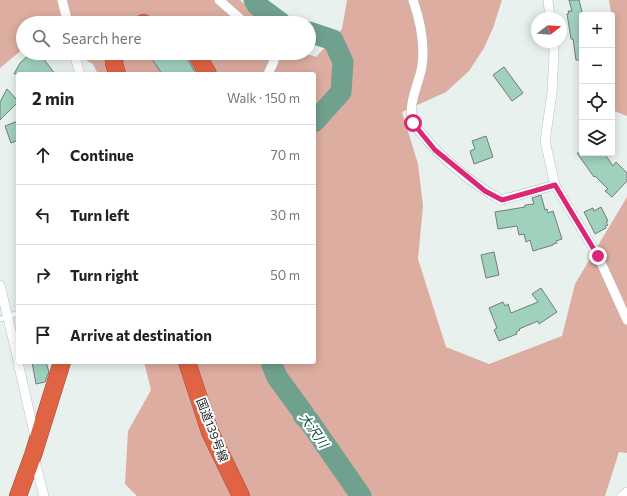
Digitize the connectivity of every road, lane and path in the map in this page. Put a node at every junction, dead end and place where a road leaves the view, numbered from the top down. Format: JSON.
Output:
{"nodes":[{"id":1,"x":62,"y":0,"type":"edge"},
{"id":2,"x":219,"y":0,"type":"edge"},
{"id":3,"x":413,"y":0,"type":"edge"},
{"id":4,"x":548,"y":0,"type":"edge"},
{"id":5,"x":549,"y":12,"type":"edge"},
{"id":6,"x":66,"y":16,"type":"edge"},
{"id":7,"x":237,"y":16,"type":"edge"},
{"id":8,"x":554,"y":48,"type":"edge"},
{"id":9,"x":76,"y":60,"type":"edge"},
{"id":10,"x":114,"y":60,"type":"edge"},
{"id":11,"x":200,"y":60,"type":"edge"},
{"id":12,"x":274,"y":60,"type":"edge"},
{"id":13,"x":79,"y":72,"type":"edge"},
{"id":14,"x":116,"y":72,"type":"edge"},
{"id":15,"x":207,"y":72,"type":"edge"},
{"id":16,"x":269,"y":72,"type":"edge"},
{"id":17,"x":555,"y":185,"type":"junction"},
{"id":18,"x":0,"y":285,"type":"edge"},
{"id":19,"x":16,"y":314,"type":"edge"},
{"id":20,"x":4,"y":318,"type":"edge"},
{"id":21,"x":627,"y":320,"type":"edge"},
{"id":22,"x":16,"y":355,"type":"edge"},
{"id":23,"x":19,"y":364,"type":"edge"},
{"id":24,"x":61,"y":364,"type":"edge"},
{"id":25,"x":188,"y":364,"type":"edge"},
{"id":26,"x":35,"y":449,"type":"junction"},
{"id":27,"x":627,"y":492,"type":"edge"},
{"id":28,"x":18,"y":496,"type":"edge"},
{"id":29,"x":44,"y":496,"type":"edge"},
{"id":30,"x":241,"y":496,"type":"edge"},
{"id":31,"x":622,"y":496,"type":"edge"}],
"edges":[{"from":1,"to":6,"type":"street"},
{"from":2,"to":7,"type":"street"},
{"from":3,"to":17,"type":"street"},
{"from":4,"to":5,"type":"street"},
{"from":8,"to":17,"type":"street"},
{"from":9,"to":13,"type":"street"},
{"from":10,"to":14,"type":"highway"},
{"from":11,"to":15,"type":"highway"},
{"from":12,"to":16,"type":"street"},
{"from":17,"to":21,"type":"street"},
{"from":18,"to":20,"type":"street"},
{"from":19,"to":20,"type":"lane"},
{"from":20,"to":22,"type":"street"},
{"from":23,"to":26,"type":"street"},
{"from":24,"to":26,"type":"highway"},
{"from":25,"to":30,"type":"highway","name":"国道139号線"},
{"from":26,"to":28,"type":"highway"},
{"from":26,"to":29,"type":"street"},
{"from":27,"to":31,"type":"street"}]}
